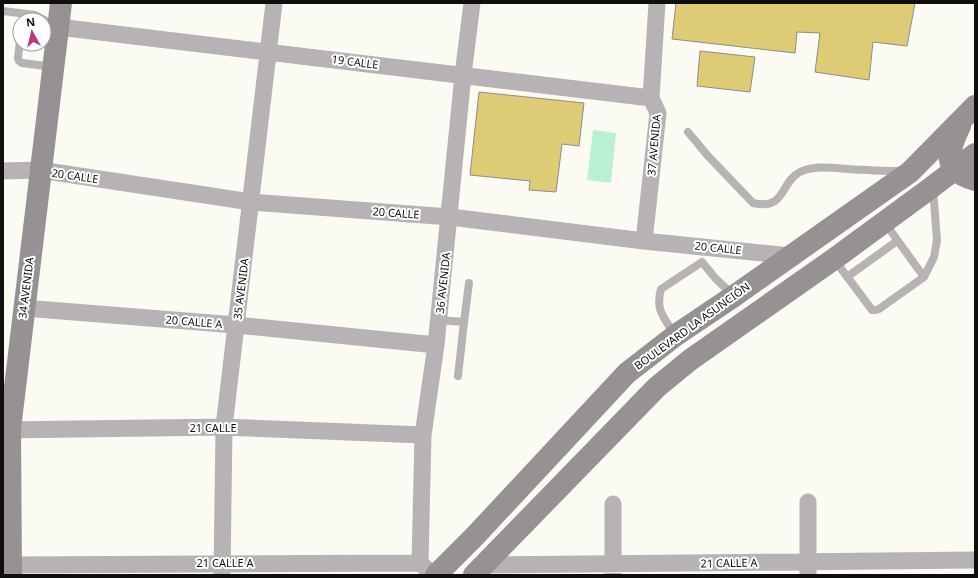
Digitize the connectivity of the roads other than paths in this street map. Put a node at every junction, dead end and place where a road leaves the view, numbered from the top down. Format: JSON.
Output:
{"nodes":[{"id":1,"x":61,"y":3,"type":"edge"},
{"id":2,"x":274,"y":3,"type":"edge"},
{"id":3,"x":472,"y":3,"type":"edge"},
{"id":4,"x":657,"y":3,"type":"edge"},
{"id":5,"x":3,"y":11,"type":"edge"},
{"id":6,"x":56,"y":32,"type":"junction"},
{"id":7,"x":19,"y":52,"type":"edge"},
{"id":8,"x":268,"y":52,"type":"junction"},
{"id":9,"x":53,"y":68,"type":"junction"},
{"id":10,"x":463,"y":75,"type":"junction"},
{"id":11,"x":651,"y":98,"type":"junction"},
{"id":12,"x":969,"y":113,"type":"edge"},
{"id":13,"x":688,"y":132,"type":"dead end"},
{"id":14,"x":975,"y":154,"type":"edge"},
{"id":15,"x":40,"y":170,"type":"junction"},
{"id":16,"x":955,"y":170,"type":"junction"},
{"id":17,"x":3,"y":171,"type":"edge"},
{"id":18,"x":910,"y":172,"type":"junction"},
{"id":19,"x":975,"y":180,"type":"edge"},
{"id":20,"x":932,"y":187,"type":"junction"},
{"id":21,"x":251,"y":202,"type":"junction"},
{"id":22,"x":450,"y":217,"type":"junction"},
{"id":23,"x":884,"y":222,"type":"junction"},
{"id":24,"x":644,"y":241,"type":"junction"},
{"id":25,"x":898,"y":241,"type":"junction"},
{"id":26,"x":704,"y":254,"type":"junction"},
{"id":27,"x":790,"y":256,"type":"junction"},
{"id":28,"x":834,"y":259,"type":"junction"},
{"id":29,"x":847,"y":277,"type":"junction"},
{"id":30,"x":924,"y":277,"type":"junction"},
{"id":31,"x":469,"y":283,"type":"dead end"},
{"id":32,"x":734,"y":296,"type":"junction"},
{"id":33,"x":24,"y":308,"type":"junction"},
{"id":34,"x":439,"y":320,"type":"junction"},
{"id":35,"x":464,"y":322,"type":"junction"},
{"id":36,"x":236,"y":325,"type":"junction"},
{"id":37,"x":676,"y":335,"type":"junction"},
{"id":38,"x":436,"y":345,"type":"junction"},
{"id":39,"x":458,"y":376,"type":"dead end"},
{"id":40,"x":224,"y":427,"type":"junction"},
{"id":41,"x":7,"y":430,"type":"edge"},
{"id":42,"x":423,"y":435,"type":"junction"},
{"id":43,"x":808,"y":502,"type":"dead end"},
{"id":44,"x":613,"y":504,"type":"dead end"},
{"id":45,"x":975,"y":560,"type":"edge"},
{"id":46,"x":222,"y":569,"type":"edge"},
{"id":47,"x":808,"y":569,"type":"edge"},
{"id":48,"x":11,"y":570,"type":"edge"},
{"id":49,"x":479,"y":570,"type":"edge"},
{"id":50,"x":613,"y":570,"type":"edge"},
{"id":51,"x":430,"y":571,"type":"edge"}],
"edges":[{"from":1,"to":6,"type":"main road","name":"34 AVENIDA"},
{"from":2,"to":8,"type":"street","name":"35 AVENIDA"},
{"from":3,"to":10,"type":"street","name":"36 AVENIDA"},
{"from":4,"to":11,"type":"street","name":"37 AVENIDA"},
{"from":5,"to":6,"type":"lane"},
{"from":6,"to":8,"type":"street","name":"19 CALLE"},
{"from":6,"to":9,"type":"main road","name":"34 AVENIDA"},
{"from":7,"to":9,"type":"lane"},
{"from":8,"to":10,"type":"street","name":"19 CALLE"},
{"from":8,"to":21,"type":"street","name":"35 AVENIDA"},
{"from":9,"to":15,"type":"main road","name":"34 AVENIDA"},
{"from":10,"to":11,"type":"street","name":"19 CALLE"},
{"from":10,"to":22,"type":"street","name":"36 AVENIDA"},
{"from":11,"to":24,"type":"street","name":"37 AVENIDA"},
{"from":12,"to":16,"type":"main road"},
{"from":12,"to":18,"type":"main road","name":"BOULEVARD LA ASUNCIÓN"},
{"from":13,"to":18,"type":"lane"},
{"from":14,"to":16,"type":"main road"},
{"from":15,"to":17,"type":"street","name":"20 CALLE"},
{"from":15,"to":21,"type":"street","name":"20 CALLE"},
{"from":15,"to":33,"type":"main road","name":"34 AVENIDA"},
{"from":16,"to":19,"type":"main road"},
{"from":16,"to":20,"type":"main road"},
{"from":18,"to":27,"type":"main road","name":"BOULEVARD LA ASUNCIÓN"},
{"from":20,"to":23,"type":"main road"},
{"from":20,"to":30,"type":"lane"},
{"from":21,"to":22,"type":"street","name":"20 CALLE"},
{"from":21,"to":36,"type":"street","name":"35 AVENIDA"},
{"from":22,"to":24,"type":"street","name":"20 CALLE"},
{"from":22,"to":34,"type":"street","name":"36 AVENIDA"},
{"from":23,"to":25,"type":"lane"},
{"from":23,"to":28,"type":"main road"},
{"from":24,"to":26,"type":"street","name":"20 CALLE"},
{"from":25,"to":29,"type":"lane"},
{"from":25,"to":30,"type":"lane"},
{"from":26,"to":27,"type":"street","name":"20 CALLE"},
{"from":26,"to":32,"type":"lane"},
{"from":26,"to":37,"type":"lane"},
{"from":27,"to":32,"type":"main road","name":"BOULEVARD LA ASUNCIÓN"},
{"from":28,"to":29,"type":"lane"},
{"from":28,"to":49,"type":"main road"},
{"from":29,"to":30,"type":"lane"},
{"from":31,"to":35,"type":"lane"},
{"from":32,"to":37,"type":"main road","name":"BOULEVARD LA ASUNCIÓN"},
{"from":33,"to":36,"type":"street","name":"20 CALLE A"},
{"from":33,"to":41,"type":"main road","name":"34 AVENIDA"},
{"from":34,"to":35,"type":"lane"},
{"from":34,"to":38,"type":"street","name":"36 AVENIDA"},
{"from":35,"to":39,"type":"lane"},
{"from":36,"to":38,"type":"street","name":"20 CALLE A"},
{"from":36,"to":40,"type":"street","name":"35 AVENIDA"},
{"from":37,"to":51,"type":"main road","name":"BOULEVARD LA ASUNCIÓN"},
{"from":38,"to":42,"type":"street","name":"36 AVENIDA"},
{"from":40,"to":41,"type":"street","name":"21 CALLE"},
{"from":40,"to":42,"type":"street","name":"21 CALLE"},
{"from":40,"to":46,"type":"street","name":"35 AVENIDA"},
{"from":41,"to":48,"type":"main road","name":"34 AVENIDA"},
{"from":42,"to":51,"type":"street","name":"36 AVENIDA"},
{"from":43,"to":47,"type":"street"},
{"from":44,"to":50,"type":"street"},
{"from":45,"to":47,"type":"street","name":"21 CALLE A"},
{"from":46,"to":48,"type":"street","name":"21 CALLE A"},
{"from":46,"to":51,"type":"street","name":"21 CALLE A"},
{"from":47,"to":50,"type":"street","name":"21 CALLE A"},
{"from":49,"to":50,"type":"street","name":"21 CALLE A"}]}
